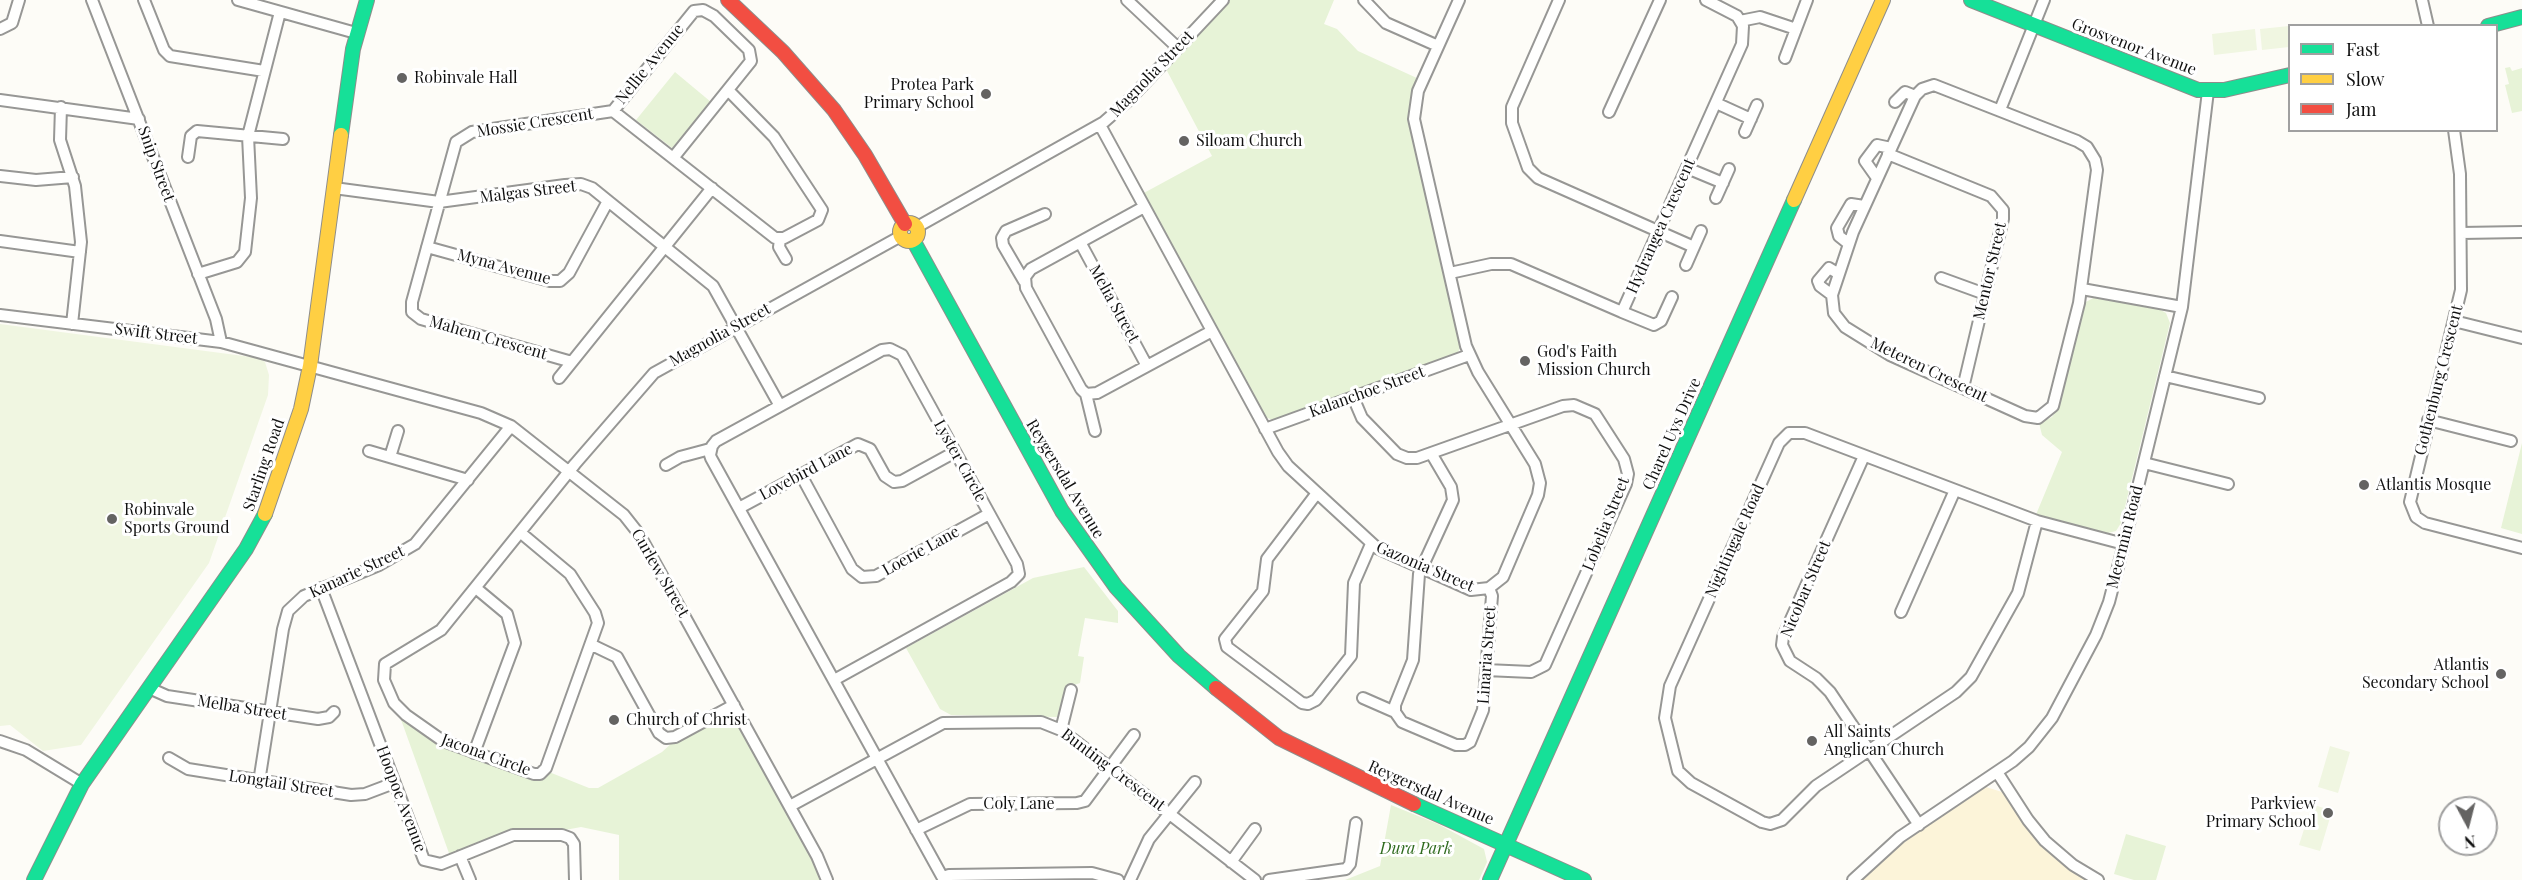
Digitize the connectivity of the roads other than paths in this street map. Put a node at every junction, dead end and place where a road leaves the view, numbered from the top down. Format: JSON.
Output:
{"nodes":[{"id":1,"x":19,"y":0,"type":"edge"},
{"id":2,"x":92,"y":0,"type":"edge"},
{"id":3,"x":144,"y":0,"type":"edge"},
{"id":4,"x":238,"y":0,"type":"edge"},
{"id":5,"x":367,"y":0,"type":"edge"},
{"id":6,"x":728,"y":0,"type":"edge"},
{"id":7,"x":1126,"y":0,"type":"edge"},
{"id":8,"x":1222,"y":0,"type":"edge"},
{"id":9,"x":1459,"y":0,"type":"edge"},
{"id":10,"x":1559,"y":0,"type":"edge"},
{"id":11,"x":1660,"y":0,"type":"edge"},
{"id":12,"x":1706,"y":0,"type":"edge"},
{"id":13,"x":1807,"y":0,"type":"edge"},
{"id":14,"x":1883,"y":0,"type":"edge"},
{"id":15,"x":1971,"y":0,"type":"edge"},
{"id":16,"x":2044,"y":0,"type":"edge"},
{"id":17,"x":2422,"y":0,"type":"edge"},
{"id":18,"x":1369,"y":2,"type":"edge"},
{"id":19,"x":280,"y":12,"type":"junction"},
{"id":20,"x":2522,"y":17,"type":"edge"},
{"id":21,"x":1740,"y":21,"type":"junction"},
{"id":22,"x":2428,"y":24,"type":"edge"},
{"id":23,"x":2496,"y":24,"type":"edge"},
{"id":24,"x":2034,"y":25,"type":"junction"},
{"id":25,"x":0,"y":29,"type":"edge"},
{"id":26,"x":1796,"y":29,"type":"junction"},
{"id":27,"x":356,"y":33,"type":"junction"},
{"id":28,"x":1438,"y":46,"type":"junction"},
{"id":29,"x":1178,"y":48,"type":"junction"},
{"id":30,"x":1785,"y":58,"type":"dead end"},
{"id":31,"x":264,"y":71,"type":"junction"},
{"id":32,"x":2288,"y":75,"type":"edge"},
{"id":33,"x":728,"y":90,"type":"junction"},
{"id":34,"x":2208,"y":91,"type":"junction"},
{"id":35,"x":1915,"y":96,"type":"junction"},
{"id":36,"x":0,"y":100,"type":"edge"},
{"id":37,"x":1896,"y":102,"type":"dead end"},
{"id":38,"x":1716,"y":103,"type":"junction"},
{"id":39,"x":1757,"y":105,"type":"dead end"},
{"id":40,"x":61,"y":107,"type":"junction"},
{"id":41,"x":2000,"y":110,"type":"junction"},
{"id":42,"x":613,"y":111,"type":"junction"},
{"id":43,"x":1609,"y":112,"type":"dead end"},
{"id":44,"x":1751,"y":118,"type":"junction"},
{"id":45,"x":140,"y":119,"type":"junction"},
{"id":46,"x":1100,"y":126,"type":"junction"},
{"id":47,"x":1745,"y":132,"type":"dead end"},
{"id":48,"x":2454,"y":132,"type":"edge"},
{"id":49,"x":248,"y":136,"type":"junction"},
{"id":50,"x":284,"y":139,"type":"dead end"},
{"id":51,"x":1889,"y":151,"type":"junction"},
{"id":52,"x":188,"y":157,"type":"dead end"},
{"id":53,"x":673,"y":158,"type":"junction"},
{"id":54,"x":1687,"y":168,"type":"junction"},
{"id":55,"x":1729,"y":169,"type":"dead end"},
{"id":56,"x":0,"y":176,"type":"edge"},
{"id":57,"x":73,"y":177,"type":"junction"},
{"id":58,"x":1877,"y":178,"type":"junction"},
{"id":59,"x":1723,"y":183,"type":"junction"},
{"id":60,"x":334,"y":188,"type":"junction"},
{"id":61,"x":712,"y":188,"type":"junction"},
{"id":62,"x":1716,"y":198,"type":"dead end"},
{"id":63,"x":608,"y":201,"type":"junction"},
{"id":64,"x":439,"y":202,"type":"junction"},
{"id":65,"x":1864,"y":206,"type":"junction"},
{"id":66,"x":1144,"y":207,"type":"junction"},
{"id":67,"x":1045,"y":214,"type":"dead end"},
{"id":68,"x":1701,"y":231,"type":"dead end"},
{"id":69,"x":909,"y":232,"type":"junction"},
{"id":70,"x":1658,"y":232,"type":"junction"},
{"id":71,"x":2522,"y":232,"type":"edge"},
{"id":72,"x":2461,"y":233,"type":"junction"},
{"id":73,"x":780,"y":239,"type":"junction"},
{"id":74,"x":0,"y":241,"type":"edge"},
{"id":75,"x":1080,"y":242,"type":"junction"},
{"id":76,"x":1849,"y":244,"type":"junction"},
{"id":77,"x":665,"y":246,"type":"junction"},
{"id":78,"x":427,"y":247,"type":"junction"},
{"id":79,"x":1694,"y":248,"type":"junction"},
{"id":80,"x":80,"y":252,"type":"junction"},
{"id":81,"x":786,"y":259,"type":"dead end"},
{"id":82,"x":1686,"y":265,"type":"dead end"},
{"id":83,"x":1450,"y":273,"type":"junction"},
{"id":84,"x":198,"y":274,"type":"junction"},
{"id":85,"x":1839,"y":274,"type":"junction"},
{"id":86,"x":1941,"y":278,"type":"dead end"},
{"id":87,"x":1024,"y":281,"type":"junction"},
{"id":88,"x":2082,"y":289,"type":"junction"},
{"id":89,"x":1985,"y":294,"type":"junction"},
{"id":90,"x":1832,"y":295,"type":"junction"},
{"id":91,"x":1672,"y":297,"type":"dead end"},
{"id":92,"x":2182,"y":307,"type":"junction"},
{"id":93,"x":1622,"y":312,"type":"junction"},
{"id":94,"x":0,"y":315,"type":"edge"},
{"id":95,"x":2454,"y":321,"type":"junction"},
{"id":96,"x":72,"y":324,"type":"junction"},
{"id":97,"x":735,"y":326,"type":"junction"},
{"id":98,"x":1212,"y":331,"type":"junction"},
{"id":99,"x":2522,"y":338,"type":"edge"},
{"id":100,"x":221,"y":342,"type":"junction"},
{"id":101,"x":1469,"y":355,"type":"junction"},
{"id":102,"x":572,"y":362,"type":"junction"},
{"id":103,"x":310,"y":366,"type":"junction"},
{"id":104,"x":1148,"y":366,"type":"junction"},
{"id":105,"x":2165,"y":376,"type":"junction"},
{"id":106,"x":558,"y":378,"type":"dead end"},
{"id":107,"x":1963,"y":388,"type":"junction"},
{"id":108,"x":1086,"y":394,"type":"junction"},
{"id":109,"x":1353,"y":398,"type":"junction"},
{"id":110,"x":2259,"y":398,"type":"dead end"},
{"id":111,"x":780,"y":406,"type":"junction"},
{"id":112,"x":2428,"y":420,"type":"junction"},
{"id":113,"x":1510,"y":424,"type":"junction"},
{"id":114,"x":511,"y":426,"type":"junction"},
{"id":115,"x":1265,"y":429,"type":"junction"},
{"id":116,"x":1095,"y":430,"type":"dead end"},
{"id":117,"x":398,"y":431,"type":"dead end"},
{"id":118,"x":2511,"y":441,"type":"dead end"},
{"id":119,"x":710,"y":449,"type":"junction"},
{"id":120,"x":369,"y":451,"type":"dead end"},
{"id":121,"x":955,"y":452,"type":"junction"},
{"id":122,"x":1431,"y":453,"type":"junction"},
{"id":123,"x":1864,"y":456,"type":"junction"},
{"id":124,"x":390,"y":457,"type":"junction"},
{"id":125,"x":2144,"y":463,"type":"junction"},
{"id":126,"x":666,"y":465,"type":"dead end"},
{"id":127,"x":570,"y":471,"type":"junction"},
{"id":128,"x":801,"y":474,"type":"junction"},
{"id":129,"x":468,"y":480,"type":"junction"},
{"id":130,"x":2228,"y":484,"type":"dead end"},
{"id":131,"x":1955,"y":490,"type":"junction"},
{"id":132,"x":1317,"y":494,"type":"junction"},
{"id":133,"x":739,"y":508,"type":"junction"},
{"id":134,"x":989,"y":514,"type":"junction"},
{"id":135,"x":2037,"y":521,"type":"junction"},
{"id":136,"x":521,"y":533,"type":"junction"},
{"id":137,"x":1371,"y":544,"type":"junction"},
{"id":138,"x":2124,"y":544,"type":"junction"},
{"id":139,"x":2522,"y":548,"type":"edge"},
{"id":140,"x":1422,"y":568,"type":"junction"},
{"id":141,"x":321,"y":588,"type":"junction"},
{"id":142,"x":1489,"y":588,"type":"junction"},
{"id":143,"x":477,"y":589,"type":"junction"},
{"id":144,"x":1901,"y":612,"type":"dead end"},
{"id":145,"x":592,"y":645,"type":"junction"},
{"id":146,"x":1486,"y":670,"type":"junction"},
{"id":147,"x":834,"y":680,"type":"junction"},
{"id":148,"x":149,"y":688,"type":"junction"},
{"id":149,"x":1071,"y":690,"type":"dead end"},
{"id":150,"x":1363,"y":698,"type":"dead end"},
{"id":151,"x":734,"y":705,"type":"junction"},
{"id":152,"x":270,"y":712,"type":"junction"},
{"id":153,"x":334,"y":712,"type":"dead end"},
{"id":154,"x":1395,"y":712,"type":"junction"},
{"id":155,"x":1061,"y":730,"type":"junction"},
{"id":156,"x":1134,"y":735,"type":"dead end"},
{"id":157,"x":0,"y":741,"type":"edge"},
{"id":158,"x":1867,"y":750,"type":"junction"},
{"id":159,"x":474,"y":753,"type":"junction"},
{"id":160,"x":169,"y":758,"type":"dead end"},
{"id":161,"x":876,"y":758,"type":"junction"},
{"id":162,"x":1112,"y":769,"type":"junction"},
{"id":163,"x":1997,"y":772,"type":"junction"},
{"id":164,"x":258,"y":782,"type":"junction"},
{"id":165,"x":1195,"y":782,"type":"dead end"},
{"id":166,"x":394,"y":783,"type":"junction"},
{"id":167,"x":82,"y":784,"type":"junction"},
{"id":168,"x":790,"y":806,"type":"junction"},
{"id":169,"x":1170,"y":814,"type":"junction"},
{"id":170,"x":1356,"y":823,"type":"dead end"},
{"id":171,"x":1919,"y":825,"type":"junction"},
{"id":172,"x":1255,"y":829,"type":"dead end"},
{"id":173,"x":916,"y":830,"type":"junction"},
{"id":174,"x":1506,"y":844,"type":"junction"},
{"id":175,"x":460,"y":856,"type":"junction"},
{"id":176,"x":1231,"y":861,"type":"junction"},
{"id":177,"x":944,"y":879,"type":"edge"},
{"id":178,"x":34,"y":880,"type":"edge"},
{"id":179,"x":470,"y":880,"type":"edge"},
{"id":180,"x":575,"y":880,"type":"edge"},
{"id":181,"x":827,"y":880,"type":"edge"},
{"id":182,"x":1118,"y":880,"type":"edge"},
{"id":183,"x":1130,"y":880,"type":"edge"},
{"id":184,"x":1255,"y":880,"type":"edge"},
{"id":185,"x":1269,"y":880,"type":"edge"},
{"id":186,"x":1490,"y":880,"type":"edge"},
{"id":187,"x":1584,"y":880,"type":"edge"},
{"id":188,"x":1853,"y":880,"type":"edge"},
{"id":189,"x":2098,"y":880,"type":"edge"}],
"edges":[{"from":1,"to":25,"type":"street"},
{"from":2,"to":45,"type":"street"},
{"from":3,"to":31,"type":"street"},
{"from":4,"to":19,"type":"street"},
{"from":5,"to":27,"type":"main road","name":"Starling Road"},
{"from":6,"to":69,"type":"main road","name":"Reygersdal Avenue"},
{"from":7,"to":29,"type":"street"},
{"from":8,"to":29,"type":"street","name":"Magnolia Street"},
{"from":9,"to":28,"type":"street","name":"Gazonia Street"},
{"from":10,"to":70,"type":"street"},
{"from":11,"to":43,"type":"street"},
{"from":12,"to":21,"type":"street"},
{"from":13,"to":26,"type":"street"},
{"from":14,"to":174,"type":"main road","name":"Charel Uys Drive"},
{"from":15,"to":24,"type":"main road","name":"Grosvenor Avenue"},
{"from":16,"to":24,"type":"street"},
{"from":17,"to":22,"type":"street"},
{"from":18,"to":28,"type":"street"},
{"from":19,"to":27,"type":"street"},
{"from":19,"to":31,"type":"street"},
{"from":20,"to":23,"type":"main road"},
{"from":21,"to":26,"type":"street"},
{"from":21,"to":38,"type":"street","name":"Hydrangea Crescent"},
{"from":24,"to":34,"type":"main road","name":"Grosvenor Avenue"},
{"from":24,"to":41,"type":"street"},
{"from":26,"to":30,"type":"street"},
{"from":27,"to":60,"type":"main road","name":"Starling Road"},
{"from":28,"to":83,"type":"street","name":"Gazonia Street"},
{"from":29,"to":46,"type":"street","name":"Magnolia Street"},
{"from":31,"to":49,"type":"street"},
{"from":32,"to":34,"type":"main road","name":"Grosvenor Avenue"},
{"from":33,"to":42,"type":"street","name":"Nellie Avenue"},
{"from":33,"to":53,"type":"street","name":"Nellie Avenue"},
{"from":33,"to":73,"type":"street"},
{"from":34,"to":92,"type":"street","name":"Meermin Road"},
{"from":35,"to":37,"type":"street","name":"Meteren Crescent"},
{"from":35,"to":41,"type":"street","name":"Meteren Crescent"},
{"from":35,"to":51,"type":"street"},
{"from":36,"to":40,"type":"street","name":"Snip Street"},
{"from":38,"to":44,"type":"street"},
{"from":38,"to":54,"type":"street","name":"Hydrangea Crescent"},
{"from":39,"to":44,"type":"street"},
{"from":40,"to":45,"type":"street","name":"Snip Street"},
{"from":40,"to":57,"type":"street"},
{"from":41,"to":88,"type":"street","name":"Meteren Crescent"},
{"from":42,"to":53,"type":"street","name":"Mossie Crescent"},
{"from":42,"to":64,"type":"street","name":"Mossie Crescent"},
{"from":44,"to":47,"type":"street"},
{"from":45,"to":84,"type":"street","name":"Snip Street"},
{"from":46,"to":66,"type":"street","name":"Gazonia Street"},
{"from":46,"to":69,"type":"street","name":"Magnolia Street"},
{"from":48,"to":72,"type":"street","name":"Gothenburg Crescent"},
{"from":49,"to":50,"type":"street"},
{"from":49,"to":52,"type":"street"},
{"from":49,"to":84,"type":"street"},
{"from":51,"to":58,"type":"street"},
{"from":51,"to":58,"type":"street"},
{"from":51,"to":89,"type":"street","name":"Mentor Street"},
{"from":53,"to":61,"type":"street","name":"Mossie Crescent"},
{"from":54,"to":59,"type":"street"},
{"from":54,"to":70,"type":"street","name":"Hydrangea Crescent"},
{"from":55,"to":59,"type":"street"},
{"from":56,"to":57,"type":"street"},
{"from":57,"to":80,"type":"street"},
{"from":58,"to":65,"type":"street"},
{"from":59,"to":62,"type":"street"},
{"from":60,"to":64,"type":"street","name":"Malgas Street"},
{"from":60,"to":103,"type":"main road","name":"Starling Road"},
{"from":61,"to":73,"type":"street","name":"Mossie Crescent"},
{"from":61,"to":77,"type":"street","name":"Mahem Crescent"},
{"from":63,"to":64,"type":"street","name":"Malgas Street"},
{"from":63,"to":77,"type":"street","name":"Malgas Street"},
{"from":63,"to":78,"type":"street","name":"Myna Avenue"},
{"from":64,"to":78,"type":"street","name":"Mahem Crescent"},
{"from":65,"to":76,"type":"street"},
{"from":65,"to":76,"type":"street"},
{"from":66,"to":75,"type":"street"},
{"from":66,"to":98,"type":"street","name":"Gazonia Street"},
{"from":67,"to":87,"type":"street"},
{"from":68,"to":79,"type":"street"},
{"from":69,"to":97,"type":"street","name":"Magnolia Street"},
{"from":69,"to":174,"type":"main road","name":"Reygersdal Avenue"},
{"from":70,"to":79,"type":"street"},
{"from":70,"to":93,"type":"street","name":"Hydrangea Crescent"},
{"from":71,"to":72,"type":"street"},
{"from":72,"to":95,"type":"street","name":"Gothenburg Crescent"},
{"from":73,"to":81,"type":"street"},
{"from":74,"to":80,"type":"street"},
{"from":75,"to":87,"type":"street"},
{"from":75,"to":104,"type":"street","name":"Melia Street"},
{"from":76,"to":85,"type":"street"},
{"from":77,"to":97,"type":"street","name":"Malgas Street"},
{"from":77,"to":102,"type":"street","name":"Mahem Crescent"},
{"from":78,"to":102,"type":"street","name":"Mahem Crescent"},
{"from":79,"to":82,"type":"street"},
{"from":80,"to":96,"type":"street"},
{"from":83,"to":93,"type":"street","name":"Hydrangea Crescent"},
{"from":83,"to":101,"type":"street","name":"Gazonia Street"},
{"from":84,"to":100,"type":"street","name":"Snip Street"},
{"from":85,"to":90,"type":"street"},
{"from":85,"to":90,"type":"street","name":"Meteren Crescent"},
{"from":86,"to":89,"type":"street"},
{"from":87,"to":108,"type":"street"},
{"from":88,"to":92,"type":"street"},
{"from":88,"to":107,"type":"street","name":"Meteren Crescent"},
{"from":89,"to":107,"type":"street","name":"Mentor Street"},
{"from":90,"to":107,"type":"street","name":"Meteren Crescent"},
{"from":91,"to":93,"type":"street"},
{"from":92,"to":105,"type":"street","name":"Meermin Road"},
{"from":94,"to":96,"type":"street","name":"Swift Street"},
{"from":95,"to":99,"type":"street"},
{"from":95,"to":112,"type":"street","name":"Gothenburg Crescent"},
{"from":96,"to":100,"type":"street","name":"Swift Street"},
{"from":97,"to":111,"type":"street","name":"Malgas Street"},
{"from":97,"to":127,"type":"street","name":"Magnolia Street"},
{"from":98,"to":104,"type":"street"},
{"from":98,"to":115,"type":"street","name":"Gazonia Street"},
{"from":100,"to":103,"type":"street","name":"Swift Street"},
{"from":101,"to":109,"type":"street","name":"Kalanchoe Street"},
{"from":101,"to":113,"type":"street","name":"Gazonia Street"},
{"from":102,"to":106,"type":"street","name":"Mahem Crescent"},
{"from":103,"to":114,"type":"street","name":"Curlew Street"},
{"from":103,"to":148,"type":"main road","name":"Starling Road"},
{"from":104,"to":108,"type":"street"},
{"from":105,"to":110,"type":"street"},
{"from":105,"to":125,"type":"street","name":"Meermin Road"},
{"from":108,"to":116,"type":"street"},
{"from":109,"to":115,"type":"street","name":"Kalanchoe Street"},
{"from":109,"to":122,"type":"street"},
{"from":111,"to":119,"type":"street","name":"Lyster Circle"},
{"from":111,"to":121,"type":"street","name":"Lyster Circle"},
{"from":112,"to":118,"type":"street"},
{"from":112,"to":139,"type":"street","name":"Gothenburg Crescent"},
{"from":113,"to":122,"type":"street"},
{"from":113,"to":142,"type":"street","name":"Gazonia Street"},
{"from":113,"to":146,"type":"street","name":"Lobelia Street"},
{"from":114,"to":127,"type":"street","name":"Curlew Street"},
{"from":114,"to":129,"type":"street","name":"Kanarie Street"},
{"from":115,"to":132,"type":"street","name":"Gazonia Street"},
{"from":117,"to":124,"type":"street"},
{"from":119,"to":126,"type":"street","name":"Lyster Circle"},
{"from":119,"to":133,"type":"street"},
{"from":120,"to":124,"type":"street"},
{"from":121,"to":128,"type":"street","name":"Lovebird Lane"},
{"from":121,"to":134,"type":"street","name":"Lyster Circle"},
{"from":122,"to":140,"type":"street"},
{"from":123,"to":131,"type":"street","name":"Nightingale Road"},
{"from":123,"to":158,"type":"street","name":"Nicobar Street"},
{"from":123,"to":158,"type":"street","name":"Nightingale Road"},
{"from":124,"to":129,"type":"street"},
{"from":125,"to":130,"type":"street"},
{"from":125,"to":138,"type":"street","name":"Meermin Road"},
{"from":127,"to":136,"type":"street","name":"Jacona Circle"},
{"from":127,"to":151,"type":"street","name":"Curlew Street"},
{"from":128,"to":133,"type":"street","name":"Lovebird Lane"},
{"from":128,"to":134,"type":"street","name":"Loerie Lane"},
{"from":129,"to":141,"type":"street","name":"Kanarie Street"},
{"from":131,"to":135,"type":"street","name":"Nightingale Road"},
{"from":131,"to":144,"type":"street"},
{"from":132,"to":137,"type":"street","name":"Gazonia Street"},
{"from":132,"to":137,"type":"street"},
{"from":133,"to":147,"type":"street"},
{"from":134,"to":147,"type":"street","name":"Lyster Circle"},
{"from":135,"to":138,"type":"street","name":"Nightingale Road"},
{"from":135,"to":158,"type":"street","name":"Nightingale Road"},
{"from":136,"to":143,"type":"street","name":"Jacona Circle"},
{"from":136,"to":145,"type":"street","name":"Jacona Circle"},
{"from":137,"to":140,"type":"street","name":"Gazonia Street"},
{"from":138,"to":163,"type":"street","name":"Meermin Road"},
{"from":140,"to":142,"type":"street","name":"Gazonia Street"},
{"from":140,"to":154,"type":"street"},
{"from":141,"to":152,"type":"street","name":"Kanarie Street"},
{"from":141,"to":166,"type":"street","name":"Hoopoe Avenue"},
{"from":142,"to":146,"type":"street","name":"Linaria Street"},
{"from":143,"to":159,"type":"street"},
{"from":143,"to":159,"type":"street","name":"Jacona Circle"},
{"from":145,"to":151,"type":"street"},
{"from":145,"to":159,"type":"street","name":"Jacona Circle"},
{"from":146,"to":154,"type":"street","name":"Linaria Street"},
{"from":147,"to":161,"type":"street"},
{"from":148,"to":152,"type":"street","name":"Melba Street"},
{"from":148,"to":167,"type":"main road","name":"Starling Road"},
{"from":149,"to":155,"type":"street"},
{"from":150,"to":154,"type":"street","name":"Linaria Street"},
{"from":151,"to":168,"type":"street","name":"Curlew Street"},
{"from":152,"to":153,"type":"street","name":"Melba Street"},
{"from":152,"to":164,"type":"street","name":"Kanarie Street"},
{"from":155,"to":161,"type":"street","name":"Bunting Crescent"},
{"from":155,"to":162,"type":"street","name":"Bunting Crescent"},
{"from":156,"to":162,"type":"street","name":"Coly Lane"},
{"from":157,"to":167,"type":"street"},
{"from":158,"to":171,"type":"street","name":"Nicobar Street"},
{"from":160,"to":164,"type":"street","name":"Longtail Street"},
{"from":161,"to":168,"type":"street","name":"Bunting Crescent"},
{"from":161,"to":173,"type":"street"},
{"from":162,"to":169,"type":"street","name":"Bunting Crescent"},
{"from":162,"to":173,"type":"street","name":"Coly Lane"},
{"from":163,"to":171,"type":"street","name":"Meermin Road"},
{"from":163,"to":189,"type":"street"},
{"from":164,"to":166,"type":"street","name":"Longtail Street"},
{"from":165,"to":169,"type":"street"},
{"from":166,"to":175,"type":"street","name":"Hoopoe Avenue"},
{"from":167,"to":178,"type":"main road","name":"Starling Road"},
{"from":168,"to":181,"type":"street","name":"Curlew Street"},
{"from":169,"to":176,"type":"street","name":"Bunting Crescent"},
{"from":169,"to":183,"type":"street"},
{"from":170,"to":185,"type":"street"},
{"from":171,"to":188,"type":"street","name":"Meermin Road"},
{"from":172,"to":176,"type":"street"},
{"from":173,"to":177,"type":"street"},
{"from":174,"to":186,"type":"main road","name":"Charel Uys Drive"},
{"from":174,"to":187,"type":"main road","name":"Reygersdal Avenue"},
{"from":175,"to":179,"type":"street"},
{"from":175,"to":180,"type":"street","name":"Hoopoe Avenue"},
{"from":176,"to":184,"type":"street","name":"Bunting Crescent"},
{"from":177,"to":182,"type":"street"}]}
